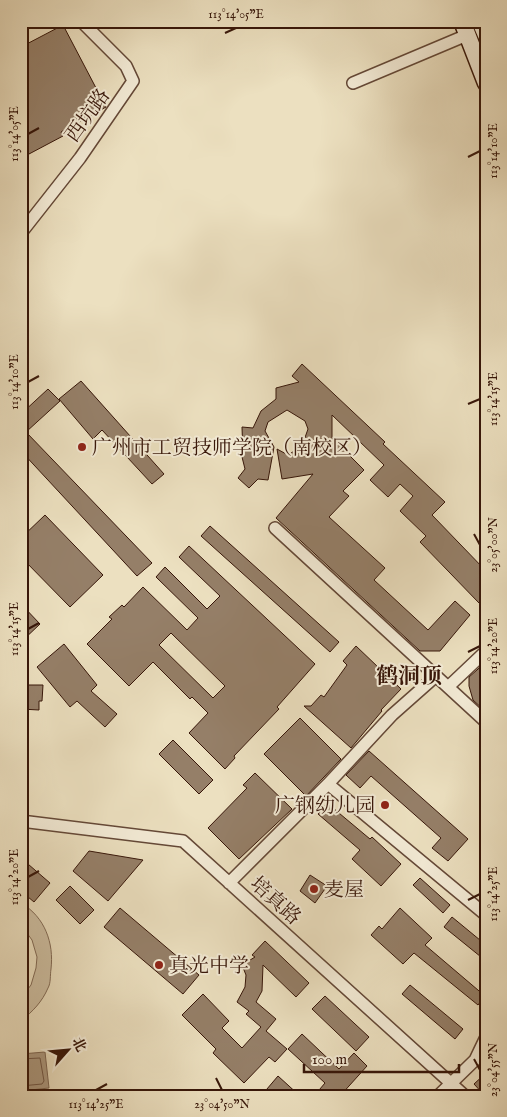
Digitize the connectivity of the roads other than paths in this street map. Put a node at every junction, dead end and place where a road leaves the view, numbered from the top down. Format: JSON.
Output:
{"nodes":[{"id":1,"x":81,"y":21,"type":"edge"},
{"id":2,"x":480,"y":21,"type":"edge"},
{"id":3,"x":464,"y":28,"type":"edge"},
{"id":4,"x":486,"y":35,"type":"edge"},
{"id":5,"x":353,"y":83,"type":"dead end"},
{"id":6,"x":486,"y":83,"type":"edge"},
{"id":7,"x":21,"y":234,"type":"edge"},
{"id":8,"x":275,"y":528,"type":"dead end"},
{"id":9,"x":486,"y":651,"type":"edge"},
{"id":10,"x":436,"y":676,"type":"junction"},
{"id":11,"x":448,"y":687,"type":"junction"},
{"id":12,"x":486,"y":722,"type":"edge"},
{"id":13,"x":328,"y":784,"type":"junction"},
{"id":14,"x":21,"y":821,"type":"edge"},
{"id":15,"x":229,"y":883,"type":"junction"},
{"id":16,"x":486,"y":915,"type":"edge"},
{"id":17,"x":486,"y":1037,"type":"edge"},
{"id":18,"x":452,"y":1083,"type":"junction"},
{"id":19,"x":438,"y":1096,"type":"edge"},
{"id":20,"x":465,"y":1096,"type":"edge"}],
"edges":[{"from":1,"to":7,"type":"street","name":"西坑路"},
{"from":2,"to":4,"type":"main road"},
{"from":3,"to":5,"type":"street"},
{"from":3,"to":6,"type":"main road"},
{"from":8,"to":10,"type":"street"},
{"from":9,"to":11,"type":"street"},
{"from":10,"to":11,"type":"street"},
{"from":10,"to":13,"type":"street"},
{"from":11,"to":12,"type":"street"},
{"from":13,"to":15,"type":"street"},
{"from":13,"to":16,"type":"street"},
{"from":14,"to":15,"type":"street","name":"培真路"},
{"from":15,"to":18,"type":"street","name":"培真路"},
{"from":17,"to":18,"type":"street"},
{"from":18,"to":19,"type":"street"},
{"from":18,"to":20,"type":"street","name":"培真路"}]}
